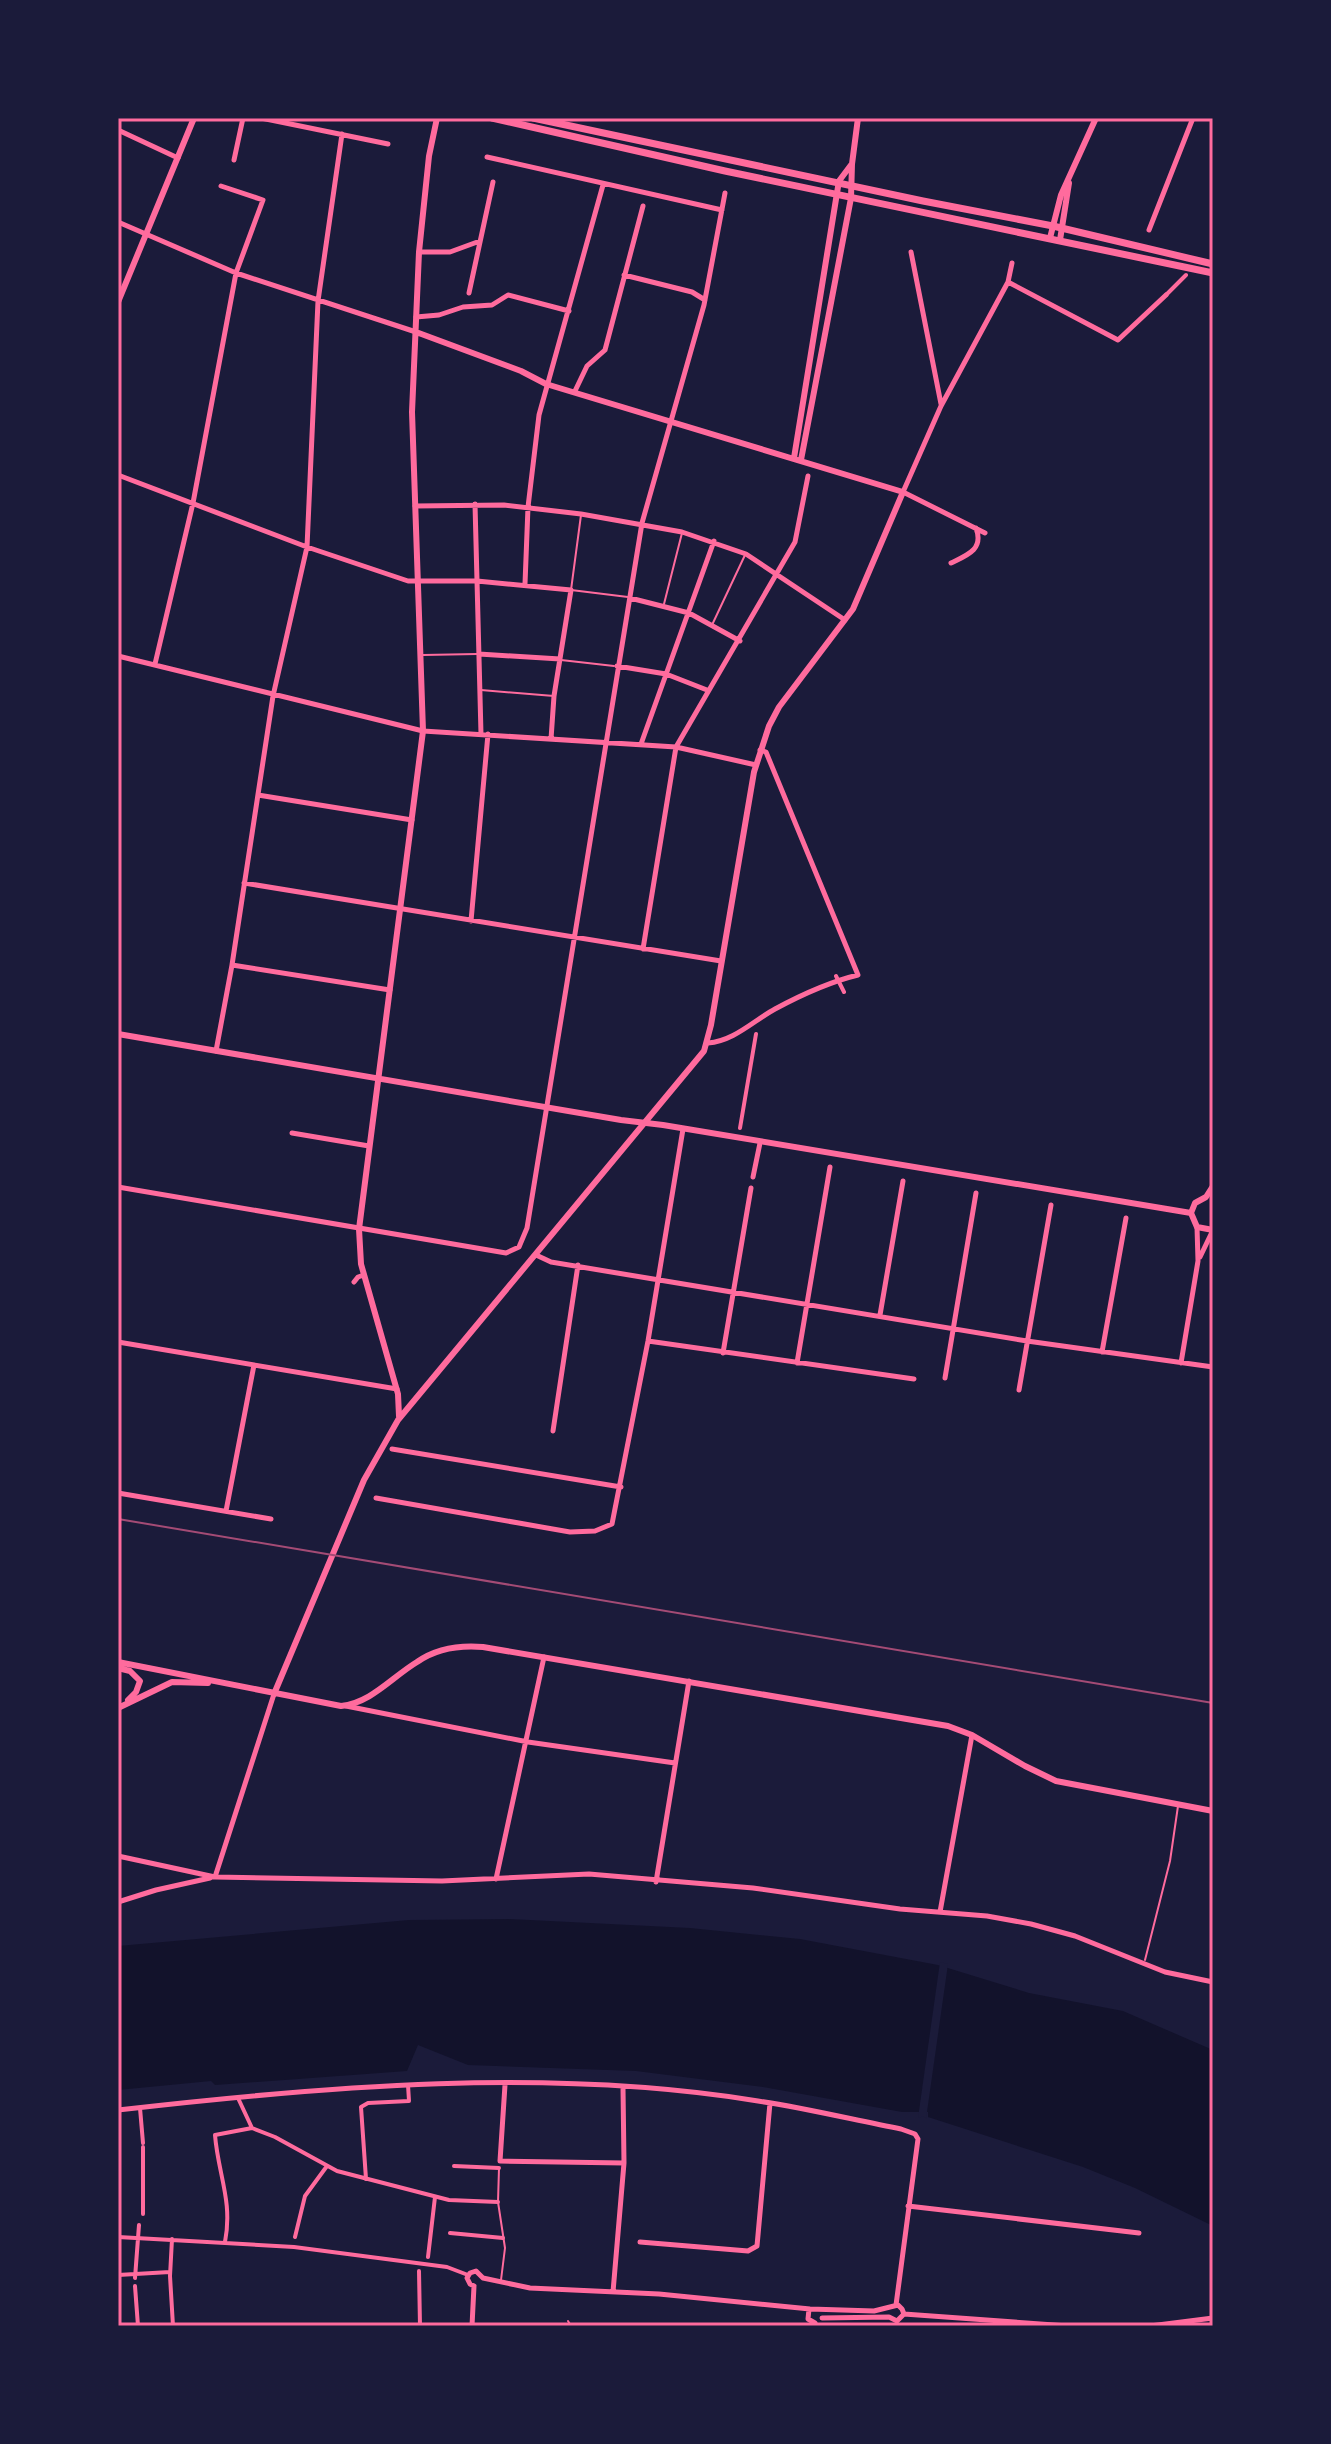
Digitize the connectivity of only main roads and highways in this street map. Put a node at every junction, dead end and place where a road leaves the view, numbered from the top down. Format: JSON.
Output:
{"nodes":[{"id":1,"x":492,"y":118,"type":"edge"},
{"id":2,"x":533,"y":118,"type":"edge"},
{"id":3,"x":1213,"y":264,"type":"edge"},
{"id":4,"x":1213,"y":273,"type":"edge"}],
"edges":[{"from":1,"to":4,"type":"main road"},
{"from":2,"to":3,"type":"main road"}]}
